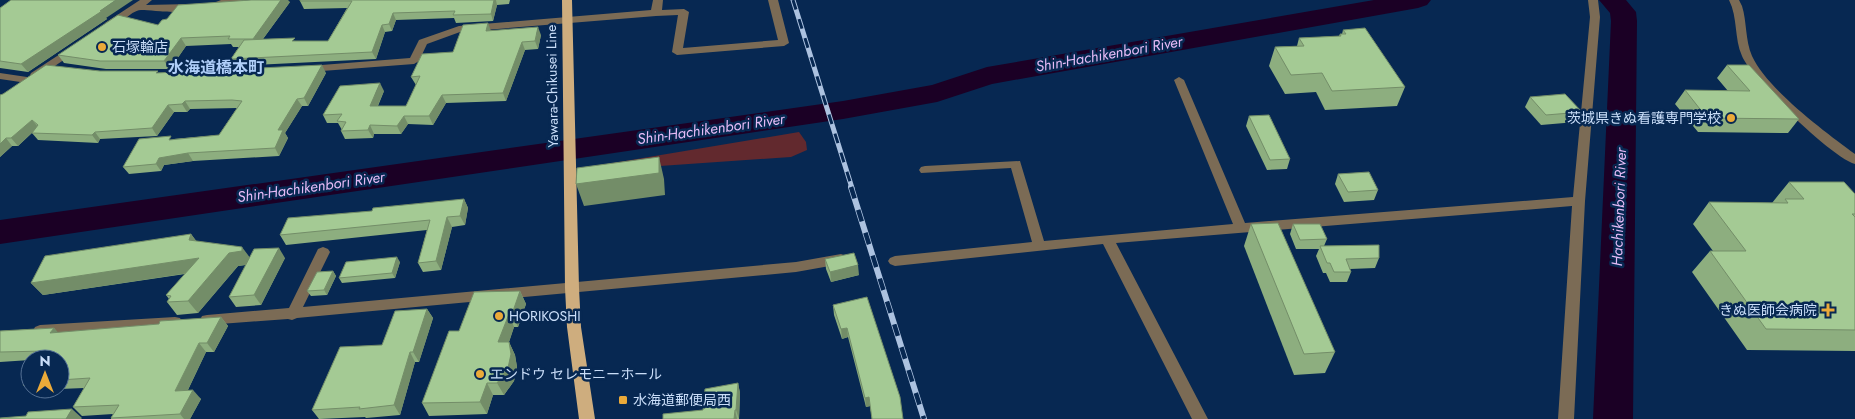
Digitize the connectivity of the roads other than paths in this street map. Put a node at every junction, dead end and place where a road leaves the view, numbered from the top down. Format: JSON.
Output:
{"nodes":[{"id":1,"x":147,"y":0,"type":"edge"},
{"id":2,"x":237,"y":0,"type":"edge"},
{"id":3,"x":567,"y":0,"type":"edge"},
{"id":4,"x":658,"y":0,"type":"edge"},
{"id":5,"x":773,"y":0,"type":"edge"},
{"id":6,"x":1593,"y":0,"type":"edge"},
{"id":7,"x":1734,"y":0,"type":"edge"},
{"id":8,"x":136,"y":7,"type":"junction"},
{"id":9,"x":656,"y":13,"type":"junction"},
{"id":10,"x":567,"y":20,"type":"junction"},
{"id":11,"x":104,"y":28,"type":"edge"},
{"id":12,"x":79,"y":44,"type":"edge"},
{"id":13,"x":47,"y":66,"type":"junction"},
{"id":14,"x":67,"y":68,"type":"edge"},
{"id":15,"x":299,"y":69,"type":"edge"},
{"id":16,"x":0,"y":76,"type":"edge"},
{"id":17,"x":27,"y":80,"type":"junction"},
{"id":18,"x":1179,"y":80,"type":"dead end"},
{"id":19,"x":14,"y":90,"type":"edge"},
{"id":20,"x":1855,"y":160,"type":"edge"},
{"id":21,"x":925,"y":170,"type":"dead end"},
{"id":22,"x":1579,"y":201,"type":"junction"},
{"id":23,"x":1240,"y":229,"type":"junction"},
{"id":24,"x":1107,"y":239,"type":"junction"},
{"id":25,"x":1039,"y":245,"type":"junction"},
{"id":26,"x":322,"y":252,"type":"dead end"},
{"id":27,"x":852,"y":257,"type":"edge"},
{"id":28,"x":895,"y":260,"type":"dead end"},
{"id":29,"x":572,"y":288,"type":"junction"},
{"id":30,"x":292,"y":315,"type":"junction"},
{"id":31,"x":29,"y":332,"type":"edge"},
{"id":32,"x":587,"y":419,"type":"edge"},
{"id":33,"x":1200,"y":419,"type":"edge"},
{"id":34,"x":1566,"y":419,"type":"edge"}],
"edges":[{"from":1,"to":8,"type":"street"},
{"from":2,"to":8,"type":"street"},
{"from":3,"to":10,"type":"main road","name":"Yawara-Chikusei Line"},
{"from":4,"to":9,"type":"street"},
{"from":5,"to":9,"type":"street"},
{"from":6,"to":22,"type":"street"},
{"from":7,"to":20,"type":"street"},
{"from":8,"to":11,"type":"street"},
{"from":9,"to":10,"type":"street"},
{"from":10,"to":15,"type":"street"},
{"from":10,"to":29,"type":"main road","name":"Yawara-Chikusei Line"},
{"from":12,"to":13,"type":"street"},
{"from":13,"to":14,"type":"street"},
{"from":13,"to":17,"type":"street"},
{"from":16,"to":17,"type":"street"},
{"from":17,"to":19,"type":"street"},
{"from":18,"to":23,"type":"street"},
{"from":21,"to":25,"type":"street"},
{"from":22,"to":23,"type":"street"},
{"from":22,"to":34,"type":"street"},
{"from":23,"to":24,"type":"street"},
{"from":24,"to":25,"type":"street"},
{"from":24,"to":33,"type":"street"},
{"from":25,"to":28,"type":"street"},
{"from":26,"to":30,"type":"street"},
{"from":27,"to":29,"type":"street"},
{"from":29,"to":30,"type":"street"},
{"from":29,"to":32,"type":"main road","name":"Yawara-Chikusei Line"},
{"from":30,"to":31,"type":"street"}]}
